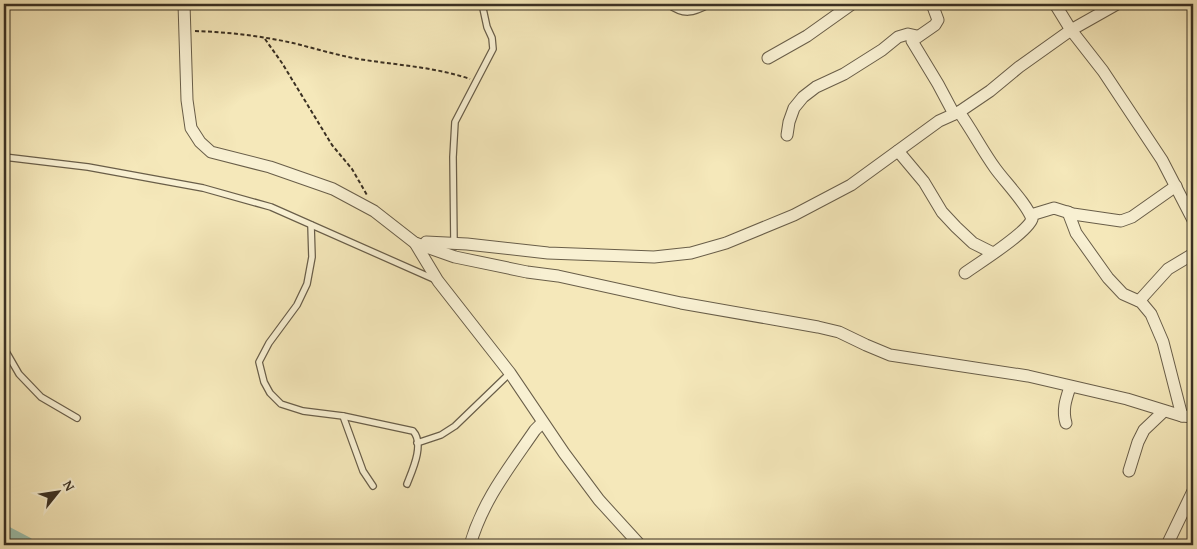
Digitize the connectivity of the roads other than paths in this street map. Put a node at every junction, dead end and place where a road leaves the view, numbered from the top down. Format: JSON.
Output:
{"nodes":[{"id":1,"x":184,"y":4,"type":"edge"},
{"id":2,"x":482,"y":4,"type":"edge"},
{"id":3,"x":668,"y":4,"type":"edge"},
{"id":4,"x":710,"y":4,"type":"edge"},
{"id":5,"x":852,"y":4,"type":"edge"},
{"id":6,"x":932,"y":4,"type":"edge"},
{"id":7,"x":1055,"y":4,"type":"edge"},
{"id":8,"x":1117,"y":4,"type":"edge"},
{"id":9,"x":1071,"y":30,"type":"junction"},
{"id":10,"x":917,"y":36,"type":"junction"},
{"id":11,"x":768,"y":58,"type":"dead end"},
{"id":12,"x":956,"y":113,"type":"junction"},
{"id":13,"x":787,"y":135,"type":"dead end"},
{"id":14,"x":898,"y":151,"type":"junction"},
{"id":15,"x":4,"y":158,"type":"edge"},
{"id":16,"x":1176,"y":186,"type":"junction"},
{"id":17,"x":1068,"y":212,"type":"junction"},
{"id":18,"x":1031,"y":214,"type":"junction"},
{"id":19,"x":1193,"y":220,"type":"edge"},
{"id":20,"x":311,"y":225,"type":"junction"},
{"id":21,"x":405,"y":236,"type":"junction"},
{"id":22,"x":415,"y":243,"type":"junction"},
{"id":23,"x":454,"y":244,"type":"junction"},
{"id":24,"x":993,"y":253,"type":"junction"},
{"id":25,"x":1193,"y":254,"type":"edge"},
{"id":26,"x":965,"y":274,"type":"dead end"},
{"id":27,"x":438,"y":280,"type":"junction"},
{"id":28,"x":1139,"y":301,"type":"junction"},
{"id":29,"x":4,"y":348,"type":"edge"},
{"id":30,"x":510,"y":373,"type":"junction"},
{"id":31,"x":1070,"y":386,"type":"junction"},
{"id":32,"x":1164,"y":411,"type":"junction"},
{"id":33,"x":343,"y":416,"type":"junction"},
{"id":34,"x":1188,"y":416,"type":"edge"},
{"id":35,"x":77,"y":418,"type":"dead end"},
{"id":36,"x":542,"y":423,"type":"junction"},
{"id":37,"x":1066,"y":423,"type":"dead end"},
{"id":38,"x":417,"y":443,"type":"junction"},
{"id":39,"x":1129,"y":470,"type":"dead end"},
{"id":40,"x":407,"y":484,"type":"dead end"},
{"id":41,"x":374,"y":486,"type":"dead end"},
{"id":42,"x":1193,"y":491,"type":"edge"},
{"id":43,"x":470,"y":545,"type":"edge"},
{"id":44,"x":640,"y":545,"type":"edge"},
{"id":45,"x":1167,"y":545,"type":"edge"}],
"edges":[{"from":1,"to":21,"type":"street"},
{"from":2,"to":23,"type":"lane"},
{"from":3,"to":4,"type":"lane"},
{"from":5,"to":11,"type":"street"},
{"from":6,"to":10,"type":"street"},
{"from":7,"to":9,"type":"street"},
{"from":8,"to":9,"type":"street"},
{"from":9,"to":12,"type":"street"},
{"from":9,"to":16,"type":"street"},
{"from":10,"to":12,"type":"street"},
{"from":10,"to":13,"type":"street"},
{"from":12,"to":14,"type":"street"},
{"from":12,"to":18,"type":"street"},
{"from":14,"to":23,"type":"street"},
{"from":14,"to":24,"type":"street"},
{"from":15,"to":20,"type":"lane"},
{"from":16,"to":17,"type":"street"},
{"from":16,"to":19,"type":"street"},
{"from":17,"to":18,"type":"street"},
{"from":17,"to":28,"type":"street"},
{"from":18,"to":24,"type":"street"},
{"from":20,"to":27,"type":"lane"},
{"from":20,"to":33,"type":"lane"},
{"from":21,"to":22,"type":"street"},
{"from":21,"to":23,"type":"street"},
{"from":22,"to":27,"type":"street"},
{"from":22,"to":31,"type":"street"},
{"from":24,"to":26,"type":"street"},
{"from":25,"to":28,"type":"street"},
{"from":27,"to":30,"type":"street"},
{"from":28,"to":34,"type":"street"},
{"from":29,"to":35,"type":"lane"},
{"from":30,"to":36,"type":"street"},
{"from":30,"to":38,"type":"lane"},
{"from":31,"to":32,"type":"street"},
{"from":31,"to":37,"type":"street"},
{"from":32,"to":34,"type":"street"},
{"from":32,"to":39,"type":"street"},
{"from":33,"to":38,"type":"lane"},
{"from":33,"to":41,"type":"lane"},
{"from":36,"to":43,"type":"street"},
{"from":36,"to":44,"type":"street"},
{"from":38,"to":40,"type":"lane"},
{"from":42,"to":45,"type":"street"}]}
